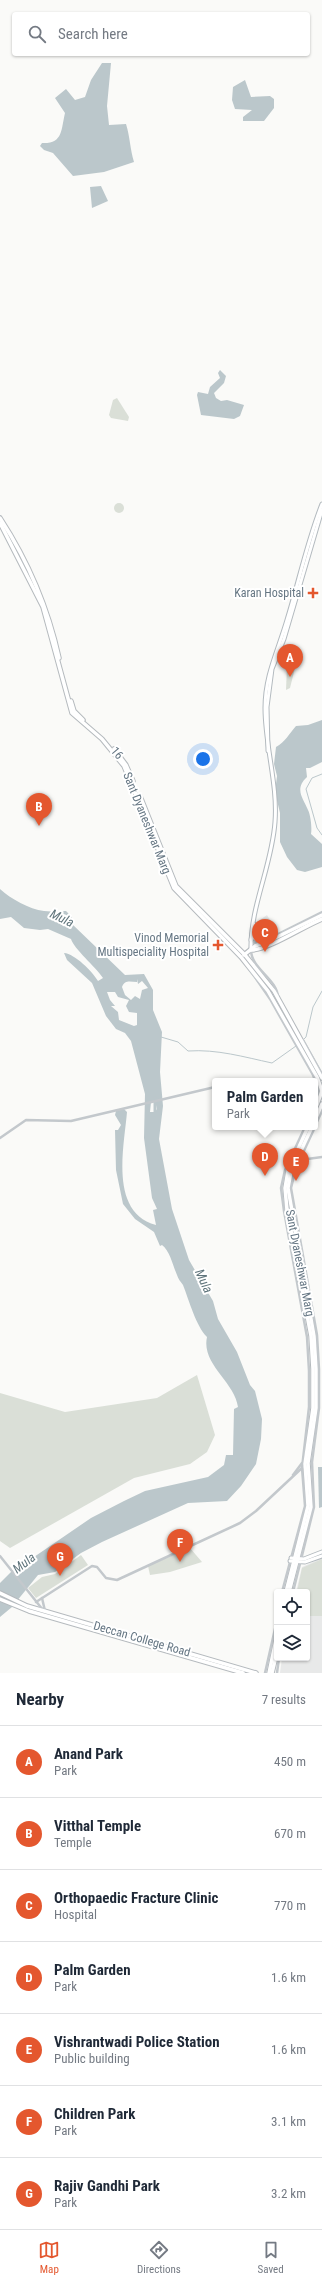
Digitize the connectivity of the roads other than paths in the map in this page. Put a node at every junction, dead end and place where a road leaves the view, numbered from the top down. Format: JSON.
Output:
{"nodes":[{"id":1,"x":322,"y":504,"type":"edge"},
{"id":2,"x":322,"y":510,"type":"edge"},
{"id":3,"x":0,"y":518,"type":"edge"},
{"id":4,"x":0,"y":523,"type":"edge"},
{"id":5,"x":15,"y":547,"type":"junction"},
{"id":6,"x":287,"y":624,"type":"junction"},
{"id":7,"x":170,"y":876,"type":"junction"},
{"id":8,"x":192,"y":903,"type":"joint"},
{"id":9,"x":322,"y":912,"type":"edge"},
{"id":10,"x":322,"y":915,"type":"edge"},
{"id":11,"x":322,"y":918,"type":"edge"},
{"id":12,"x":252,"y":938,"type":"junction"},
{"id":13,"x":259,"y":942,"type":"junction"},
{"id":14,"x":251,"y":944,"type":"junction"},
{"id":15,"x":240,"y":950,"type":"junction"},
{"id":16,"x":250,"y":950,"type":"junction"},
{"id":17,"x":243,"y":956,"type":"junction"},
{"id":18,"x":278,"y":998,"type":"junction"},
{"id":19,"x":298,"y":1041,"type":"junction"},
{"id":20,"x":302,"y":1046,"type":"junction"},
{"id":21,"x":322,"y":1073,"type":"edge"},
{"id":22,"x":317,"y":1078,"type":"edge"},
{"id":23,"x":322,"y":1078,"type":"edge"},
{"id":24,"x":318,"y":1080,"type":"edge"},
{"id":25,"x":212,"y":1088,"type":"edge"},
{"id":26,"x":319,"y":1104,"type":"edge"},
{"id":27,"x":305,"y":1130,"type":"edge"},
{"id":28,"x":310,"y":1130,"type":"edge"},
{"id":29,"x":313,"y":1130,"type":"edge"},
{"id":30,"x":0,"y":1138,"type":"edge"},
{"id":31,"x":322,"y":1157,"type":"edge"},
{"id":32,"x":295,"y":1159,"type":"junction"},
{"id":33,"x":315,"y":1412,"type":"edge"},
{"id":34,"x":307,"y":1462,"type":"junction"},
{"id":35,"x":302,"y":1473,"type":"junction"},
{"id":36,"x":294,"y":1474,"type":"junction"},
{"id":37,"x":322,"y":1552,"type":"edge"},
{"id":38,"x":0,"y":1556,"type":"edge"},
{"id":39,"x":322,"y":1556,"type":"edge"},
{"id":40,"x":295,"y":1560,"type":"junction"},
{"id":41,"x":283,"y":1589,"type":"edge"},
{"id":42,"x":287,"y":1589,"type":"edge"},
{"id":43,"x":290,"y":1589,"type":"edge"},
{"id":44,"x":293,"y":1589,"type":"edge"},
{"id":45,"x":0,"y":1593,"type":"edge"},
{"id":46,"x":42,"y":1598,"type":"junction"},
{"id":47,"x":0,"y":1599,"type":"edge"},
{"id":48,"x":36,"y":1602,"type":"junction"},
{"id":49,"x":41,"y":1606,"type":"junction"},
{"id":50,"x":44,"y":1611,"type":"junction"},
{"id":51,"x":276,"y":1625,"type":"edge"},
{"id":52,"x":274,"y":1649,"type":"edge"},
{"id":53,"x":275,"y":1661,"type":"edge"},
{"id":54,"x":279,"y":1661,"type":"edge"},
{"id":55,"x":243,"y":1673,"type":"edge"},
{"id":56,"x":256,"y":1673,"type":"edge"},
{"id":57,"x":265,"y":1673,"type":"edge"},
{"id":58,"x":269,"y":1673,"type":"edge"},
{"id":59,"x":272,"y":1673,"type":"edge"},
{"id":60,"x":277,"y":1673,"type":"edge"}],
"edges":[{"from":1,"to":6,"type":"main road"},
{"from":2,"to":6,"type":"main road"},
{"from":3,"to":5,"type":"main road"},
{"from":4,"to":5,"type":"main road"},
{"from":5,"to":7,"type":"main road","name":"16"},
{"from":6,"to":12,"type":"main road"},
{"from":7,"to":8,"type":"main road","name":"16"},
{"from":7,"to":17,"type":"main road","name":"Sant Dyaneshwar Marg"},
{"from":8,"to":15,"type":"main road","name":"Sant Dyaneshwar Marg"},
{"from":9,"to":13,"type":"street"},
{"from":10,"to":16,"type":"main road"},
{"from":11,"to":16,"type":"main road"},
{"from":12,"to":13,"type":"main road"},
{"from":12,"to":14,"type":"main road"},
{"from":13,"to":14,"type":"street"},
{"from":14,"to":16,"type":"main road"},
{"from":15,"to":16,"type":"main road"},
{"from":15,"to":17,"type":"main road","name":"Sant Dyaneshwar Marg"},
{"from":16,"to":17,"type":"main road"},
{"from":16,"to":18,"type":"street"},
{"from":17,"to":18,"type":"main road","name":"Sant Dyaneshwar Marg"},
{"from":17,"to":19,"type":"main road","name":"Sant Dyaneshwar Marg"},
{"from":18,"to":19,"type":"main road","name":"Sant Dyaneshwar Marg"},
{"from":19,"to":20,"type":"main road"},
{"from":20,"to":21,"type":"street"},
{"from":20,"to":22,"type":"main road"},
{"from":20,"to":23,"type":"main road"},
{"from":24,"to":26,"type":"main road"},
{"from":25,"to":30,"type":"street"},
{"from":27,"to":32,"type":"main road","name":"Sant Dyaneshwar Marg"},
{"from":28,"to":32,"type":"main road","name":"Sant Dyaneshwar Marg"},
{"from":29,"to":32,"type":"street"},
{"from":31,"to":32,"type":"street"},
{"from":32,"to":33,"type":"street"},
{"from":32,"to":33,"type":"main road","name":"Sant Dyaneshwar Marg"},
{"from":33,"to":34,"type":"main road","name":"Sant Dyaneshwar Marg"},
{"from":33,"to":34,"type":"street"},
{"from":34,"to":35,"type":"street"},
{"from":34,"to":36,"type":"street"},
{"from":34,"to":40,"type":"main road","name":"Sant Dyaneshwar Marg"},
{"from":34,"to":40,"type":"street"},
{"from":35,"to":36,"type":"street"},
{"from":35,"to":40,"type":"street"},
{"from":36,"to":46,"type":"street"},
{"from":37,"to":40,"type":"main road"},
{"from":38,"to":48,"type":"street"},
{"from":39,"to":40,"type":"main road"},
{"from":40,"to":41,"type":"street"},
{"from":40,"to":42,"type":"main road","name":"Sant Dyaneshwar Marg"},
{"from":40,"to":43,"type":"main road","name":"Sant Dyaneshwar Marg"},
{"from":40,"to":44,"type":"street"},
{"from":45,"to":50,"type":"main road","name":"Deccan College Road"},
{"from":46,"to":48,"type":"street"},
{"from":46,"to":49,"type":"street"},
{"from":47,"to":55,"type":"main road","name":"Deccan College Road"},
{"from":48,"to":49,"type":"street"},
{"from":49,"to":50,"type":"street"},
{"from":50,"to":56,"type":"main road","name":"Deccan College Road"},
{"from":51,"to":57,"type":"street"},
{"from":52,"to":58,"type":"main road"},
{"from":53,"to":59,"type":"main road"},
{"from":54,"to":60,"type":"street"}]}
